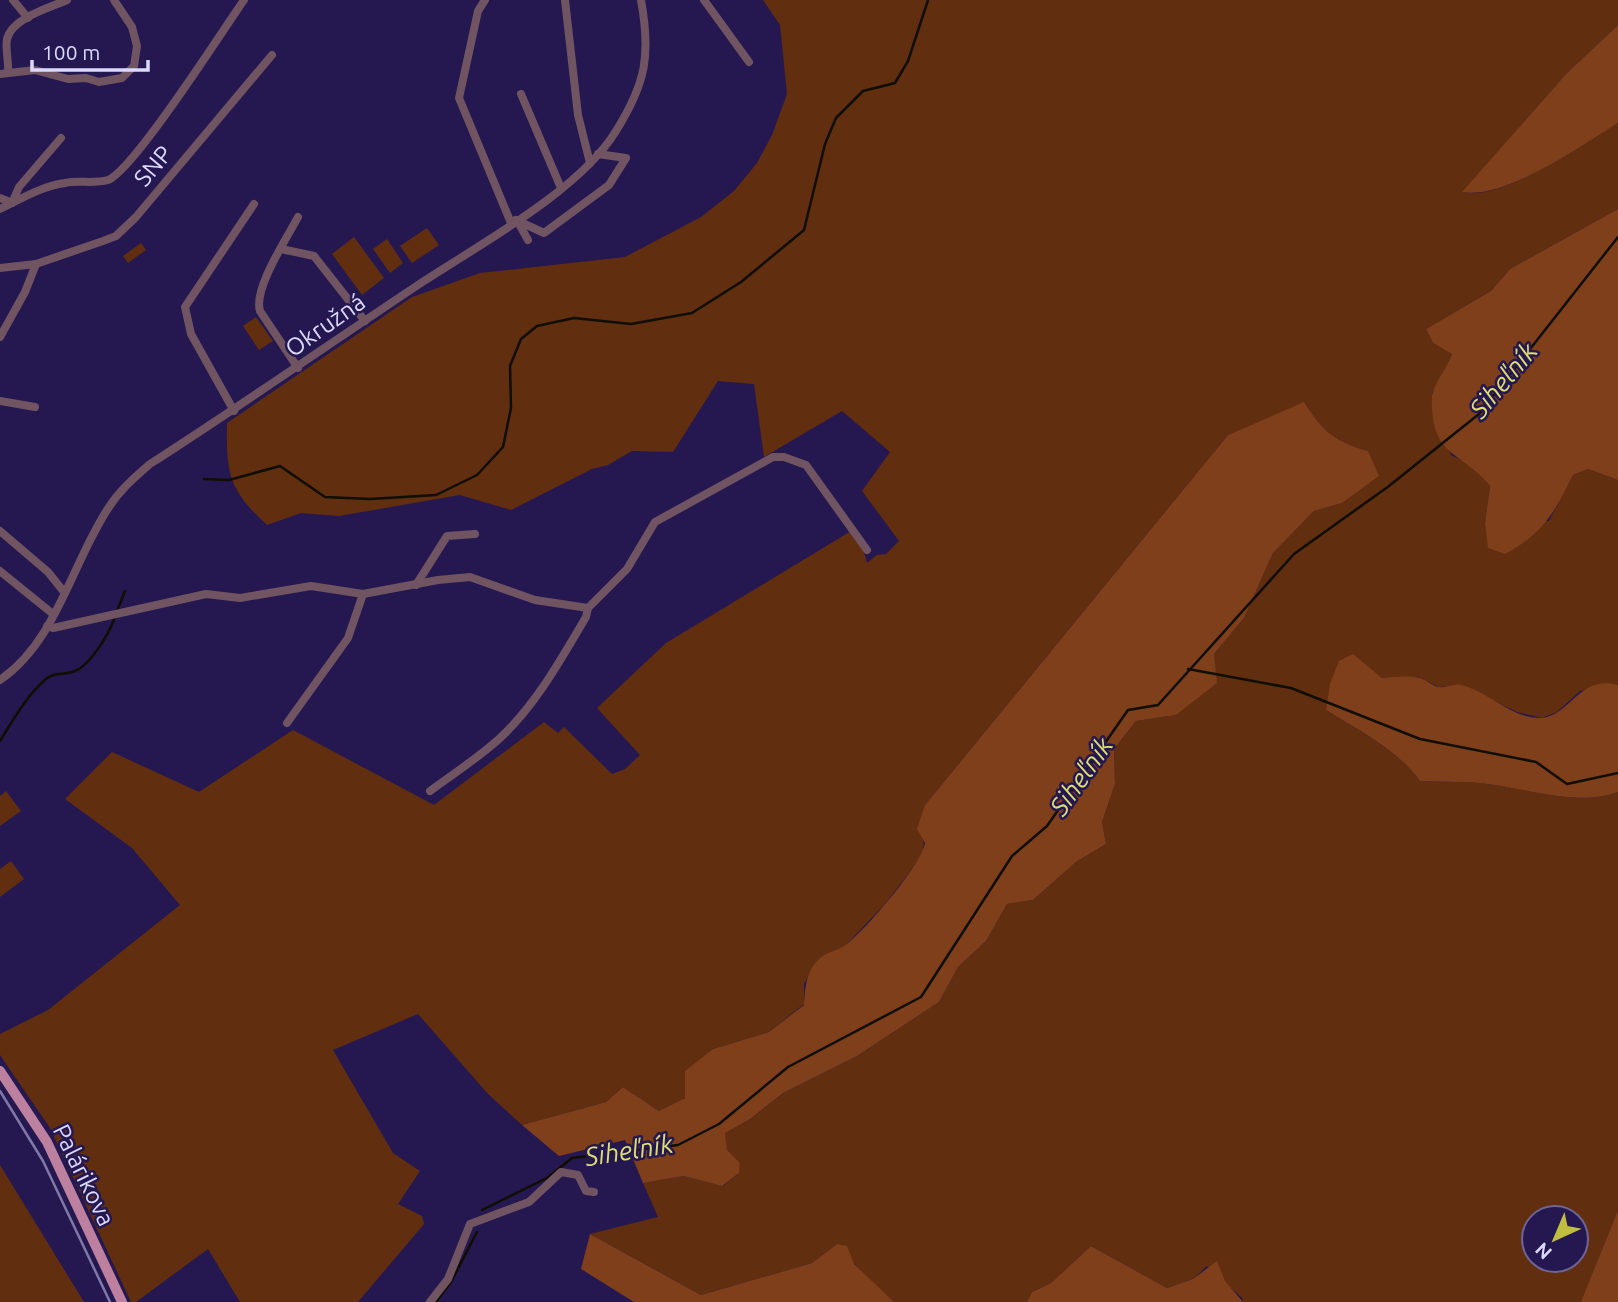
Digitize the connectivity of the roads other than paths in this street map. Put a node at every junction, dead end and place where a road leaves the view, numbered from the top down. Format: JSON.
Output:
{"nodes":[{"id":1,"x":13,"y":0,"type":"edge"},
{"id":2,"x":67,"y":0,"type":"edge"},
{"id":3,"x":114,"y":0,"type":"edge"},
{"id":4,"x":244,"y":0,"type":"edge"},
{"id":5,"x":485,"y":0,"type":"edge"},
{"id":6,"x":565,"y":0,"type":"edge"},
{"id":7,"x":641,"y":0,"type":"edge"},
{"id":8,"x":704,"y":0,"type":"edge"},
{"id":9,"x":28,"y":18,"type":"junction"},
{"id":10,"x":272,"y":55,"type":"dead end"},
{"id":11,"x":749,"y":62,"type":"dead end"},
{"id":12,"x":4,"y":73,"type":"edge"},
{"id":13,"x":521,"y":94,"type":"dead end"},
{"id":14,"x":61,"y":138,"type":"dead end"},
{"id":15,"x":598,"y":154,"type":"junction"},
{"id":16,"x":590,"y":163,"type":"junction"},
{"id":17,"x":561,"y":188,"type":"junction"},
{"id":18,"x":0,"y":198,"type":"edge"},
{"id":19,"x":12,"y":203,"type":"junction"},
{"id":20,"x":254,"y":204,"type":"dead end"},
{"id":21,"x":0,"y":209,"type":"edge"},
{"id":22,"x":298,"y":217,"type":"dead end"},
{"id":23,"x":514,"y":221,"type":"junction"},
{"id":24,"x":528,"y":240,"type":"dead end"},
{"id":25,"x":281,"y":249,"type":"junction"},
{"id":26,"x":36,"y":264,"type":"junction"},
{"id":27,"x":0,"y":268,"type":"edge"},
{"id":28,"x":365,"y":320,"type":"junction"},
{"id":29,"x":0,"y":337,"type":"edge"},
{"id":30,"x":298,"y":368,"type":"junction"},
{"id":31,"x":0,"y":401,"type":"edge"},
{"id":32,"x":35,"y":407,"type":"dead end"},
{"id":33,"x":234,"y":411,"type":"junction"},
{"id":34,"x":0,"y":531,"type":"edge"},
{"id":35,"x":475,"y":534,"type":"dead end"},
{"id":36,"x":867,"y":550,"type":"dead end"},
{"id":37,"x":0,"y":571,"type":"edge"},
{"id":38,"x":416,"y":585,"type":"junction"},
{"id":39,"x":64,"y":592,"type":"junction"},
{"id":40,"x":363,"y":594,"type":"junction"},
{"id":41,"x":588,"y":608,"type":"junction"},
{"id":42,"x":53,"y":614,"type":"junction"},
{"id":43,"x":47,"y":626,"type":"junction"},
{"id":44,"x":0,"y":680,"type":"edge"},
{"id":45,"x":287,"y":723,"type":"dead end"},
{"id":46,"x":430,"y":791,"type":"dead end"},
{"id":47,"x":0,"y":1071,"type":"edge"},
{"id":48,"x":594,"y":1192,"type":"dead end"},
{"id":49,"x":122,"y":1302,"type":"edge"},
{"id":50,"x":430,"y":1302,"type":"edge"}],
"edges":[{"from":1,"to":9,"type":"street"},
{"from":2,"to":9,"type":"street"},
{"from":3,"to":12,"type":"street"},
{"from":4,"to":19,"type":"street"},
{"from":5,"to":23,"type":"street"},
{"from":6,"to":16,"type":"street"},
{"from":7,"to":15,"type":"street","name":"Okružná"},
{"from":8,"to":11,"type":"street"},
{"from":9,"to":12,"type":"street"},
{"from":10,"to":26,"type":"street","name":"SNP"},
{"from":13,"to":17,"type":"street"},
{"from":14,"to":19,"type":"street"},
{"from":15,"to":16,"type":"street","name":"Okružná"},
{"from":15,"to":23,"type":"street"},
{"from":16,"to":17,"type":"street","name":"Okružná"},
{"from":17,"to":23,"type":"street","name":"Okružná"},
{"from":18,"to":19,"type":"street"},
{"from":19,"to":21,"type":"street"},
{"from":20,"to":33,"type":"street"},
{"from":22,"to":25,"type":"street"},
{"from":23,"to":24,"type":"street"},
{"from":23,"to":28,"type":"street","name":"Okružná"},
{"from":25,"to":28,"type":"street"},
{"from":25,"to":30,"type":"street"},
{"from":26,"to":27,"type":"street","name":"SNP"},
{"from":26,"to":29,"type":"street"},
{"from":28,"to":30,"type":"street","name":"Okružná"},
{"from":30,"to":33,"type":"street","name":"Okružná"},
{"from":31,"to":32,"type":"street"},
{"from":33,"to":39,"type":"street","name":"Okružná"},
{"from":34,"to":39,"type":"street"},
{"from":35,"to":38,"type":"street"},
{"from":36,"to":41,"type":"street"},
{"from":37,"to":42,"type":"street"},
{"from":38,"to":40,"type":"street"},
{"from":38,"to":41,"type":"street"},
{"from":39,"to":42,"type":"street","name":"Okružná"},
{"from":40,"to":43,"type":"street"},
{"from":40,"to":45,"type":"street"},
{"from":41,"to":46,"type":"street"},
{"from":42,"to":43,"type":"street","name":"Okružná"},
{"from":43,"to":44,"type":"street","name":"Okružná"},
{"from":47,"to":49,"type":"main road","name":"Palárikova"},
{"from":48,"to":50,"type":"street"}]}
